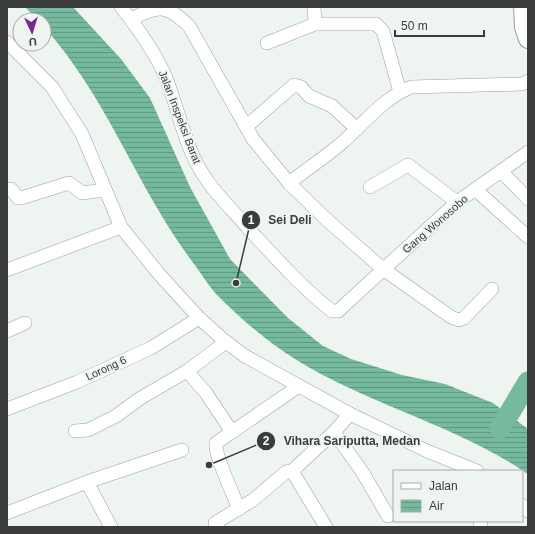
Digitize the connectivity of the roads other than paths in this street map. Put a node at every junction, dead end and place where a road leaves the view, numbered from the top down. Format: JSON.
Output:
{"nodes":[{"id":1,"x":121,"y":7,"type":"edge"},
{"id":2,"x":161,"y":7,"type":"edge"},
{"id":3,"x":314,"y":7,"type":"edge"},
{"id":4,"x":523,"y":7,"type":"edge"},
{"id":5,"x":131,"y":19,"type":"junction"},
{"id":6,"x":316,"y":24,"type":"junction"},
{"id":7,"x":528,"y":39,"type":"edge"},
{"id":8,"x":7,"y":42,"type":"edge"},
{"id":9,"x":267,"y":43,"type":"dead end"},
{"id":10,"x":528,"y":81,"type":"edge"},
{"id":11,"x":400,"y":92,"type":"junction"},
{"id":12,"x":247,"y":126,"type":"junction"},
{"id":13,"x":357,"y":129,"type":"junction"},
{"id":14,"x":528,"y":152,"type":"edge"},
{"id":15,"x":501,"y":172,"type":"junction"},
{"id":16,"x":289,"y":183,"type":"junction"},
{"id":17,"x":370,"y":187,"type":"dead end"},
{"id":18,"x":7,"y":189,"type":"edge"},
{"id":19,"x":105,"y":190,"type":"junction"},
{"id":20,"x":476,"y":190,"type":"junction"},
{"id":21,"x":528,"y":199,"type":"edge"},
{"id":22,"x":457,"y":202,"type":"junction"},
{"id":23,"x":121,"y":227,"type":"junction"},
{"id":24,"x":528,"y":237,"type":"edge"},
{"id":25,"x":383,"y":269,"type":"junction"},
{"id":26,"x":7,"y":270,"type":"edge"},
{"id":27,"x":492,"y":288,"type":"dead end"},
{"id":28,"x":199,"y":318,"type":"junction"},
{"id":29,"x":25,"y":322,"type":"dead end"},
{"id":30,"x":7,"y":331,"type":"edge"},
{"id":31,"x":226,"y":342,"type":"junction"},
{"id":32,"x":187,"y":371,"type":"junction"},
{"id":33,"x":299,"y":386,"type":"junction"},
{"id":34,"x":7,"y":409,"type":"edge"},
{"id":35,"x":350,"y":414,"type":"junction"},
{"id":36,"x":74,"y":431,"type":"dead end"},
{"id":37,"x":232,"y":432,"type":"junction"},
{"id":38,"x":334,"y":432,"type":"junction"},
{"id":39,"x":182,"y":450,"type":"dead end"},
{"id":40,"x":461,"y":468,"type":"edge"},
{"id":41,"x":472,"y":470,"type":"edge"},
{"id":42,"x":292,"y":471,"type":"junction"},
{"id":43,"x":87,"y":482,"type":"junction"},
{"id":44,"x":239,"y":509,"type":"junction"},
{"id":45,"x":7,"y":513,"type":"edge"},
{"id":46,"x":390,"y":517,"type":"edge"},
{"id":47,"x":213,"y":526,"type":"edge"},
{"id":48,"x":111,"y":527,"type":"edge"},
{"id":49,"x":326,"y":527,"type":"edge"}],
"edges":[{"from":1,"to":5,"type":"street","name":"Jalan Inspeksi Barat"},
{"from":2,"to":5,"type":"street"},
{"from":2,"to":12,"type":"street"},
{"from":3,"to":6,"type":"street"},
{"from":4,"to":7,"type":"main road"},
{"from":5,"to":25,"type":"street","name":"Jalan Inspeksi Barat"},
{"from":6,"to":9,"type":"street"},
{"from":6,"to":11,"type":"street"},
{"from":8,"to":19,"type":"street"},
{"from":10,"to":11,"type":"street"},
{"from":11,"to":13,"type":"street"},
{"from":12,"to":13,"type":"street"},
{"from":12,"to":16,"type":"street"},
{"from":13,"to":16,"type":"street"},
{"from":14,"to":15,"type":"street","name":"Gang Wonosobo"},
{"from":15,"to":20,"type":"street","name":"Gang Wonosobo"},
{"from":15,"to":21,"type":"street"},
{"from":16,"to":25,"type":"street"},
{"from":17,"to":22,"type":"street"},
{"from":18,"to":19,"type":"street"},
{"from":19,"to":23,"type":"street"},
{"from":20,"to":22,"type":"street","name":"Gang Wonosobo"},
{"from":20,"to":24,"type":"street"},
{"from":22,"to":25,"type":"street","name":"Gang Wonosobo"},
{"from":23,"to":26,"type":"street"},
{"from":23,"to":28,"type":"street"},
{"from":25,"to":27,"type":"street"},
{"from":28,"to":31,"type":"street"},
{"from":28,"to":34,"type":"street","name":"Lorong 6"},
{"from":29,"to":30,"type":"street"},
{"from":31,"to":32,"type":"street"},
{"from":31,"to":33,"type":"street"},
{"from":32,"to":36,"type":"street"},
{"from":32,"to":37,"type":"street"},
{"from":33,"to":35,"type":"street"},
{"from":33,"to":37,"type":"street"},
{"from":35,"to":38,"type":"street"},
{"from":35,"to":40,"type":"street"},
{"from":37,"to":44,"type":"street"},
{"from":38,"to":42,"type":"street"},
{"from":38,"to":46,"type":"street"},
{"from":39,"to":43,"type":"street"},
{"from":40,"to":41,"type":"street"},
{"from":42,"to":44,"type":"street"},
{"from":42,"to":49,"type":"street"},
{"from":43,"to":45,"type":"street"},
{"from":43,"to":48,"type":"street"},
{"from":44,"to":47,"type":"street"}]}
